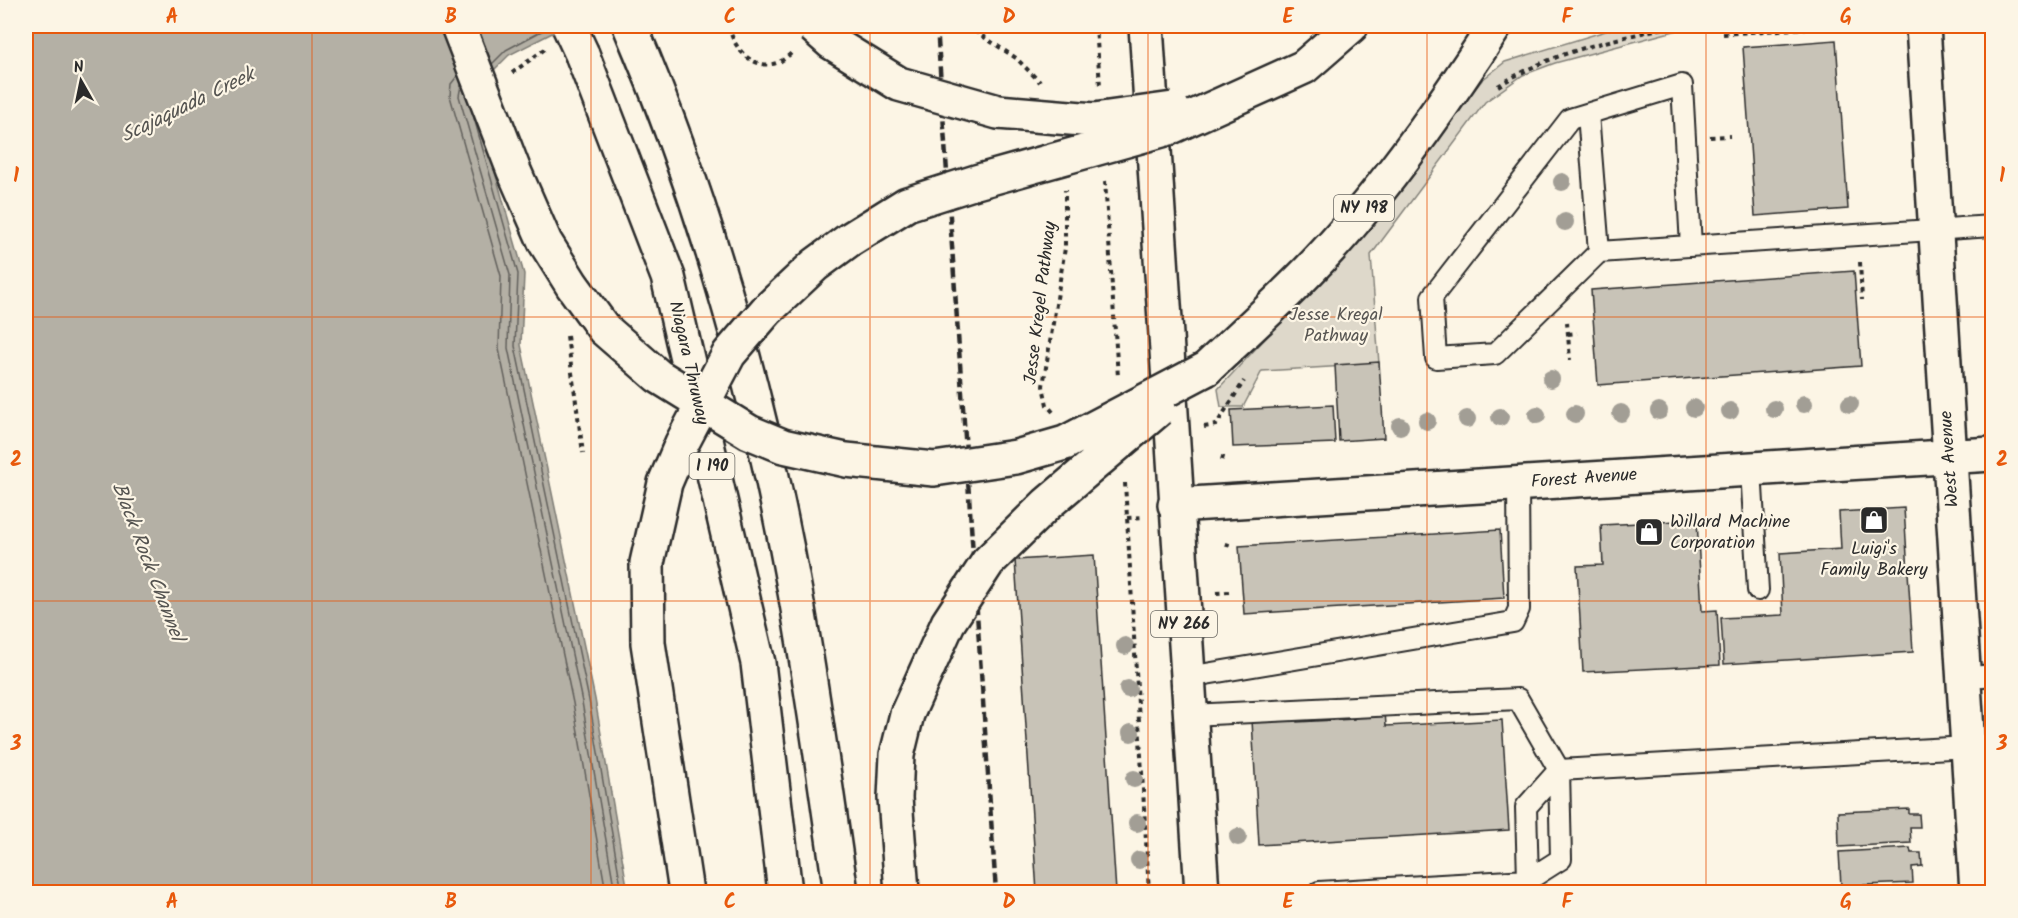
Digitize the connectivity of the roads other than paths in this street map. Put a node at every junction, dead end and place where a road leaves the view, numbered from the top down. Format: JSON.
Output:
{"nodes":[{"id":1,"x":458,"y":26,"type":"edge"},
{"id":2,"x":630,"y":26,"type":"edge"},
{"id":3,"x":1146,"y":26,"type":"edge"},
{"id":4,"x":1351,"y":26,"type":"edge"},
{"id":5,"x":1495,"y":26,"type":"edge"},
{"id":6,"x":1923,"y":26,"type":"edge"},
{"id":7,"x":804,"y":37,"type":"edge"},
{"id":8,"x":576,"y":40,"type":"edge"},
{"id":9,"x":1231,"y":100,"type":"junction"},
{"id":10,"x":1588,"y":114,"type":"junction"},
{"id":11,"x":1992,"y":226,"type":"edge"},
{"id":12,"x":1936,"y":229,"type":"junction"},
{"id":13,"x":1691,"y":246,"type":"junction"},
{"id":14,"x":1599,"y":252,"type":"junction"},
{"id":15,"x":1206,"y":369,"type":"junction"},
{"id":16,"x":1992,"y":454,"type":"edge"},
{"id":17,"x":1950,"y":457,"type":"junction"},
{"id":18,"x":1751,"y":469,"type":"junction"},
{"id":19,"x":1518,"y":483,"type":"junction"},
{"id":20,"x":1175,"y":505,"type":"junction"},
{"id":21,"x":1758,"y":590,"type":"dead end"},
{"id":22,"x":1978,"y":676,"type":"edge"},
{"id":23,"x":1188,"y":677,"type":"junction"},
{"id":24,"x":1190,"y":715,"type":"junction"},
{"id":25,"x":1968,"y":747,"type":"junction"},
{"id":26,"x":1559,"y":770,"type":"junction"},
{"id":27,"x":1528,"y":880,"type":"junction"},
{"id":28,"x":686,"y":892,"type":"edge"},
{"id":29,"x":785,"y":892,"type":"edge"},
{"id":30,"x":841,"y":892,"type":"edge"},
{"id":31,"x":902,"y":892,"type":"edge"},
{"id":32,"x":1202,"y":892,"type":"edge"},
{"id":33,"x":1319,"y":892,"type":"edge"},
{"id":34,"x":1977,"y":892,"type":"edge"}],
"edges":[{"from":1,"to":15,"type":"main road","bridge":true},
{"from":2,"to":30,"type":"main road"},
{"from":3,"to":20,"type":"main road","number":"NY 266"},
{"from":4,"to":9,"type":"main road"},
{"from":5,"to":15,"type":"main road","number":"NY 198"},
{"from":6,"to":12,"type":"main road","name":"West Avenue"},
{"from":7,"to":9,"type":"main road","bridge":true},
{"from":8,"to":29,"type":"main road","name":"Niagara Thruway","number":"I 190"},
{"from":9,"to":28,"type":"main road","bridge":true},
{"from":10,"to":13,"type":"lane"},
{"from":10,"to":14,"type":"lane"},
{"from":10,"to":14,"type":"lane"},
{"from":11,"to":12,"type":"lane"},
{"from":12,"to":13,"type":"lane"},
{"from":12,"to":17,"type":"main road","name":"West Avenue"},
{"from":13,"to":14,"type":"lane"},
{"from":15,"to":31,"type":"main road","bridge":true},
{"from":16,"to":17,"type":"main road","name":"Forest Avenue"},
{"from":17,"to":18,"type":"main road","name":"Forest Avenue"},
{"from":17,"to":22,"type":"main road","name":"West Avenue"},
{"from":18,"to":19,"type":"main road","name":"Forest Avenue"},
{"from":18,"to":21,"type":"lane"},
{"from":19,"to":20,"type":"main road","name":"Forest Avenue"},
{"from":19,"to":23,"type":"lane"},
{"from":20,"to":23,"type":"main road","number":"NY 266"},
{"from":22,"to":25,"type":"main road","name":"West Avenue"},
{"from":23,"to":24,"type":"main road","number":"NY 266"},
{"from":24,"to":26,"type":"lane"},
{"from":24,"to":32,"type":"main road","number":"NY 266"},
{"from":25,"to":26,"type":"lane"},
{"from":25,"to":34,"type":"main road","name":"West Avenue"},
{"from":26,"to":27,"type":"lane"},
{"from":26,"to":27,"type":"lane"},
{"from":27,"to":33,"type":"lane"}]}
